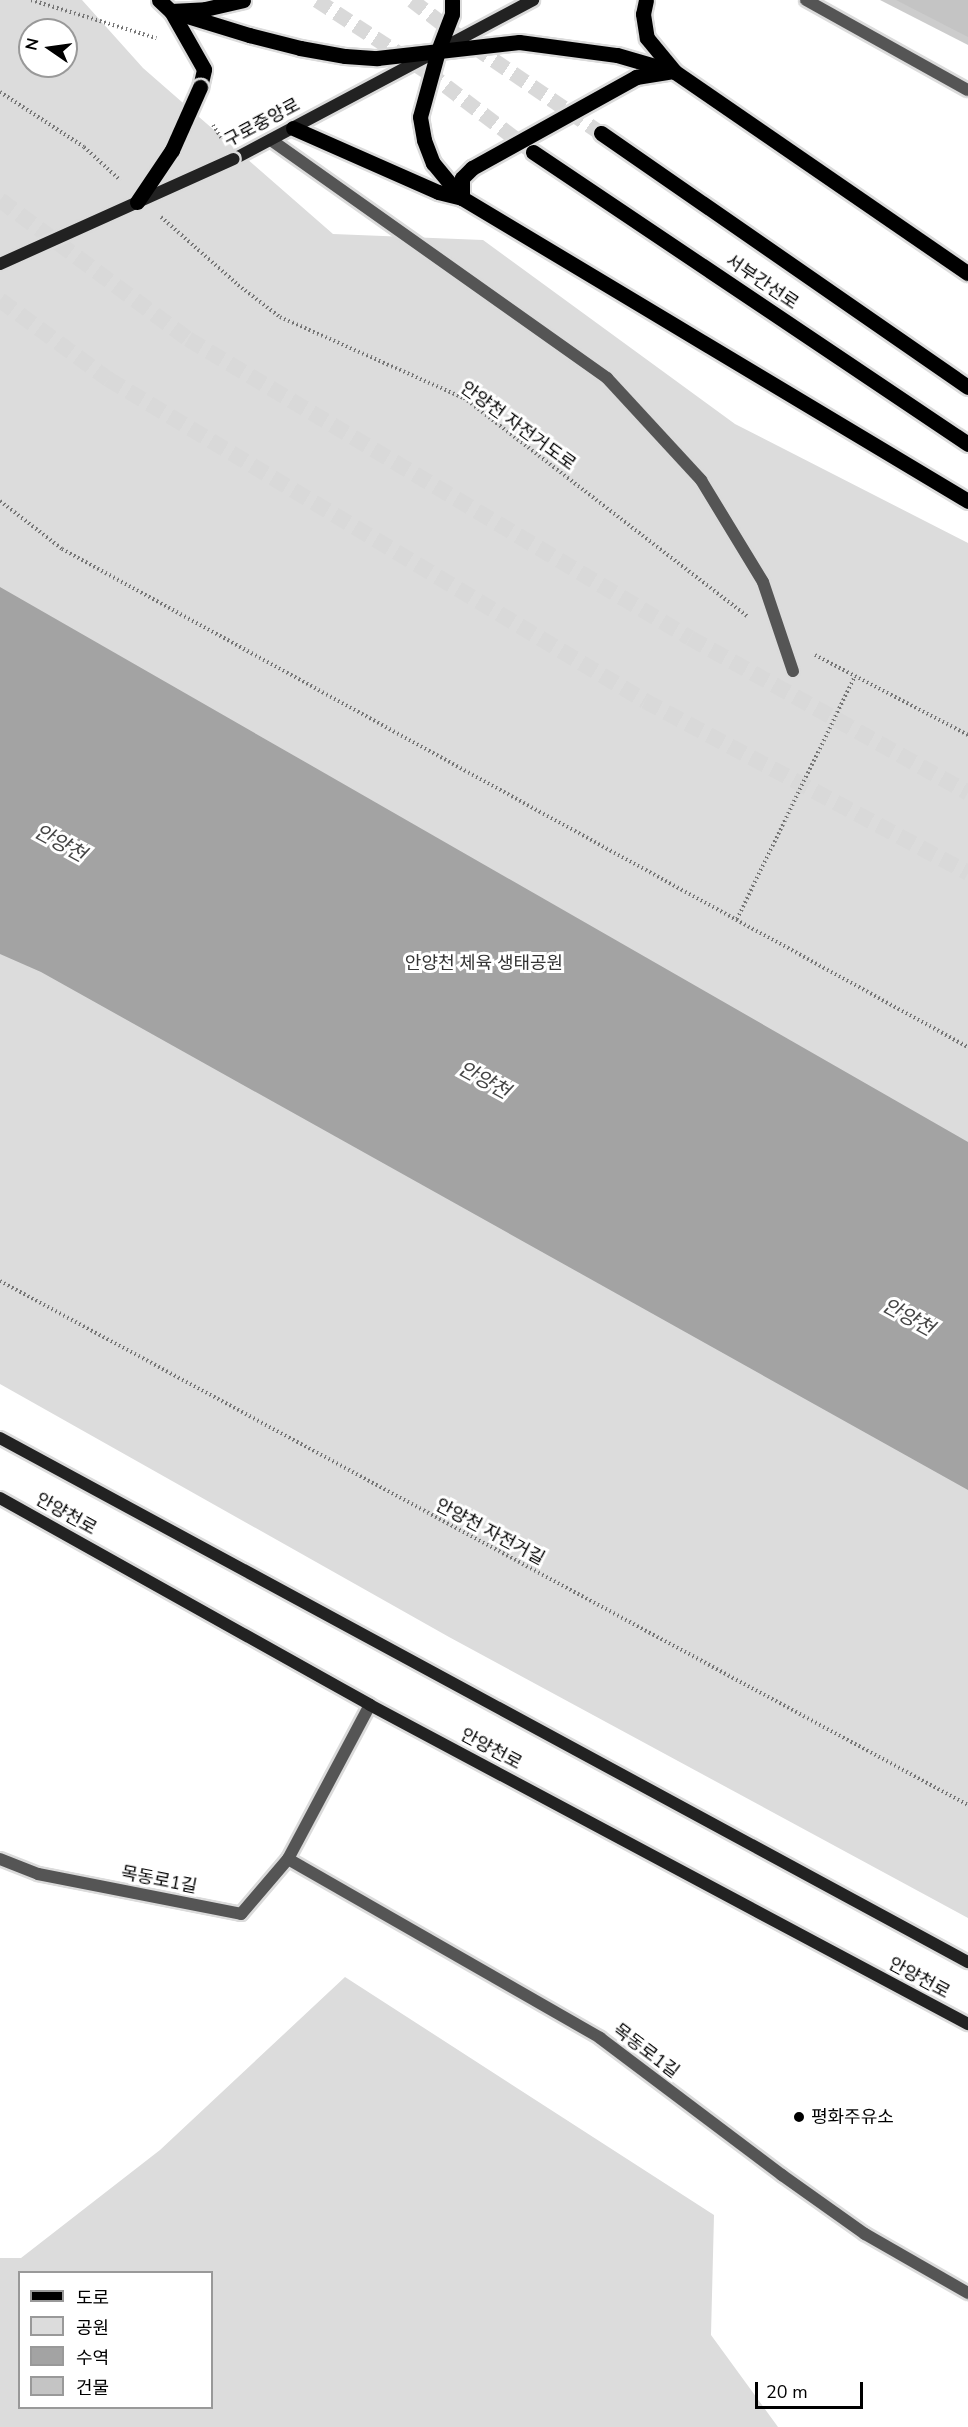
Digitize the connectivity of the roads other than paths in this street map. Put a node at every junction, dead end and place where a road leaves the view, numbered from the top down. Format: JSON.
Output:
{"nodes":[{"id":1,"x":159,"y":0,"type":"edge"},
{"id":2,"x":243,"y":0,"type":"edge"},
{"id":3,"x":452,"y":0,"type":"edge"},
{"id":4,"x":533,"y":0,"type":"edge"},
{"id":5,"x":646,"y":0,"type":"edge"},
{"id":6,"x":806,"y":0,"type":"edge"},
{"id":7,"x":171,"y":11,"type":"junction"},
{"id":8,"x":438,"y":51,"type":"junction"},
{"id":9,"x":675,"y":72,"type":"junction"},
{"id":10,"x":968,"y":90,"type":"edge"},
{"id":11,"x":293,"y":128,"type":"junction"},
{"id":12,"x":601,"y":133,"type":"tunnel mouth"},
{"id":13,"x":271,"y":140,"type":"junction"},
{"id":14,"x":533,"y":152,"type":"tunnel mouth"},
{"id":15,"x":462,"y":198,"type":"junction"},
{"id":16,"x":137,"y":202,"type":"junction"},
{"id":17,"x":0,"y":264,"type":"edge"},
{"id":18,"x":968,"y":273,"type":"edge"},
{"id":19,"x":968,"y":387,"type":"edge"},
{"id":20,"x":968,"y":444,"type":"edge"},
{"id":21,"x":968,"y":501,"type":"edge"},
{"id":22,"x":793,"y":671,"type":"dead end"},
{"id":23,"x":0,"y":1438,"type":"edge"},
{"id":24,"x":0,"y":1498,"type":"edge"},
{"id":25,"x":370,"y":1705,"type":"junction"},
{"id":26,"x":0,"y":1859,"type":"edge"},
{"id":27,"x":288,"y":1859,"type":"junction"},
{"id":28,"x":968,"y":1962,"type":"edge"},
{"id":29,"x":968,"y":2024,"type":"edge"},
{"id":30,"x":968,"y":2293,"type":"edge"}],
"edges":[{"from":1,"to":7,"type":"main road"},
{"from":2,"to":7,"type":"main road"},
{"from":3,"to":8,"type":"main road"},
{"from":4,"to":8,"type":"main road","name":"구로중앙로"},
{"from":5,"to":9,"type":"main road"},
{"from":6,"to":10,"type":"street"},
{"from":7,"to":8,"type":"main road"},
{"from":7,"to":16,"type":"main road","bridge":true},
{"from":8,"to":9,"type":"main road"},
{"from":8,"to":11,"type":"main road","name":"구로중앙로"},
{"from":8,"to":15,"type":"main road"},
{"from":9,"to":15,"type":"main road"},
{"from":9,"to":18,"type":"main road"},
{"from":11,"to":13,"type":"main road","name":"구로중앙로"},
{"from":11,"to":15,"type":"main road"},
{"from":12,"to":19,"type":"main road","name":"서부간선로"},
{"from":13,"to":16,"type":"main road","name":"구로중앙로","bridge":true},
{"from":13,"to":22,"type":"street"},
{"from":14,"to":20,"type":"main road","name":"서부간선로"},
{"from":15,"to":21,"type":"main road"},
{"from":16,"to":17,"type":"main road","name":"구로중앙로","bridge":true},
{"from":23,"to":28,"type":"main road","name":"안양천로"},
{"from":24,"to":25,"type":"main road","name":"안양천로"},
{"from":25,"to":27,"type":"street","name":"목동로1길"},
{"from":25,"to":29,"type":"main road","name":"안양천로"},
{"from":26,"to":27,"type":"street","name":"목동로1길"},
{"from":27,"to":30,"type":"street","name":"목동로1길"}]}
